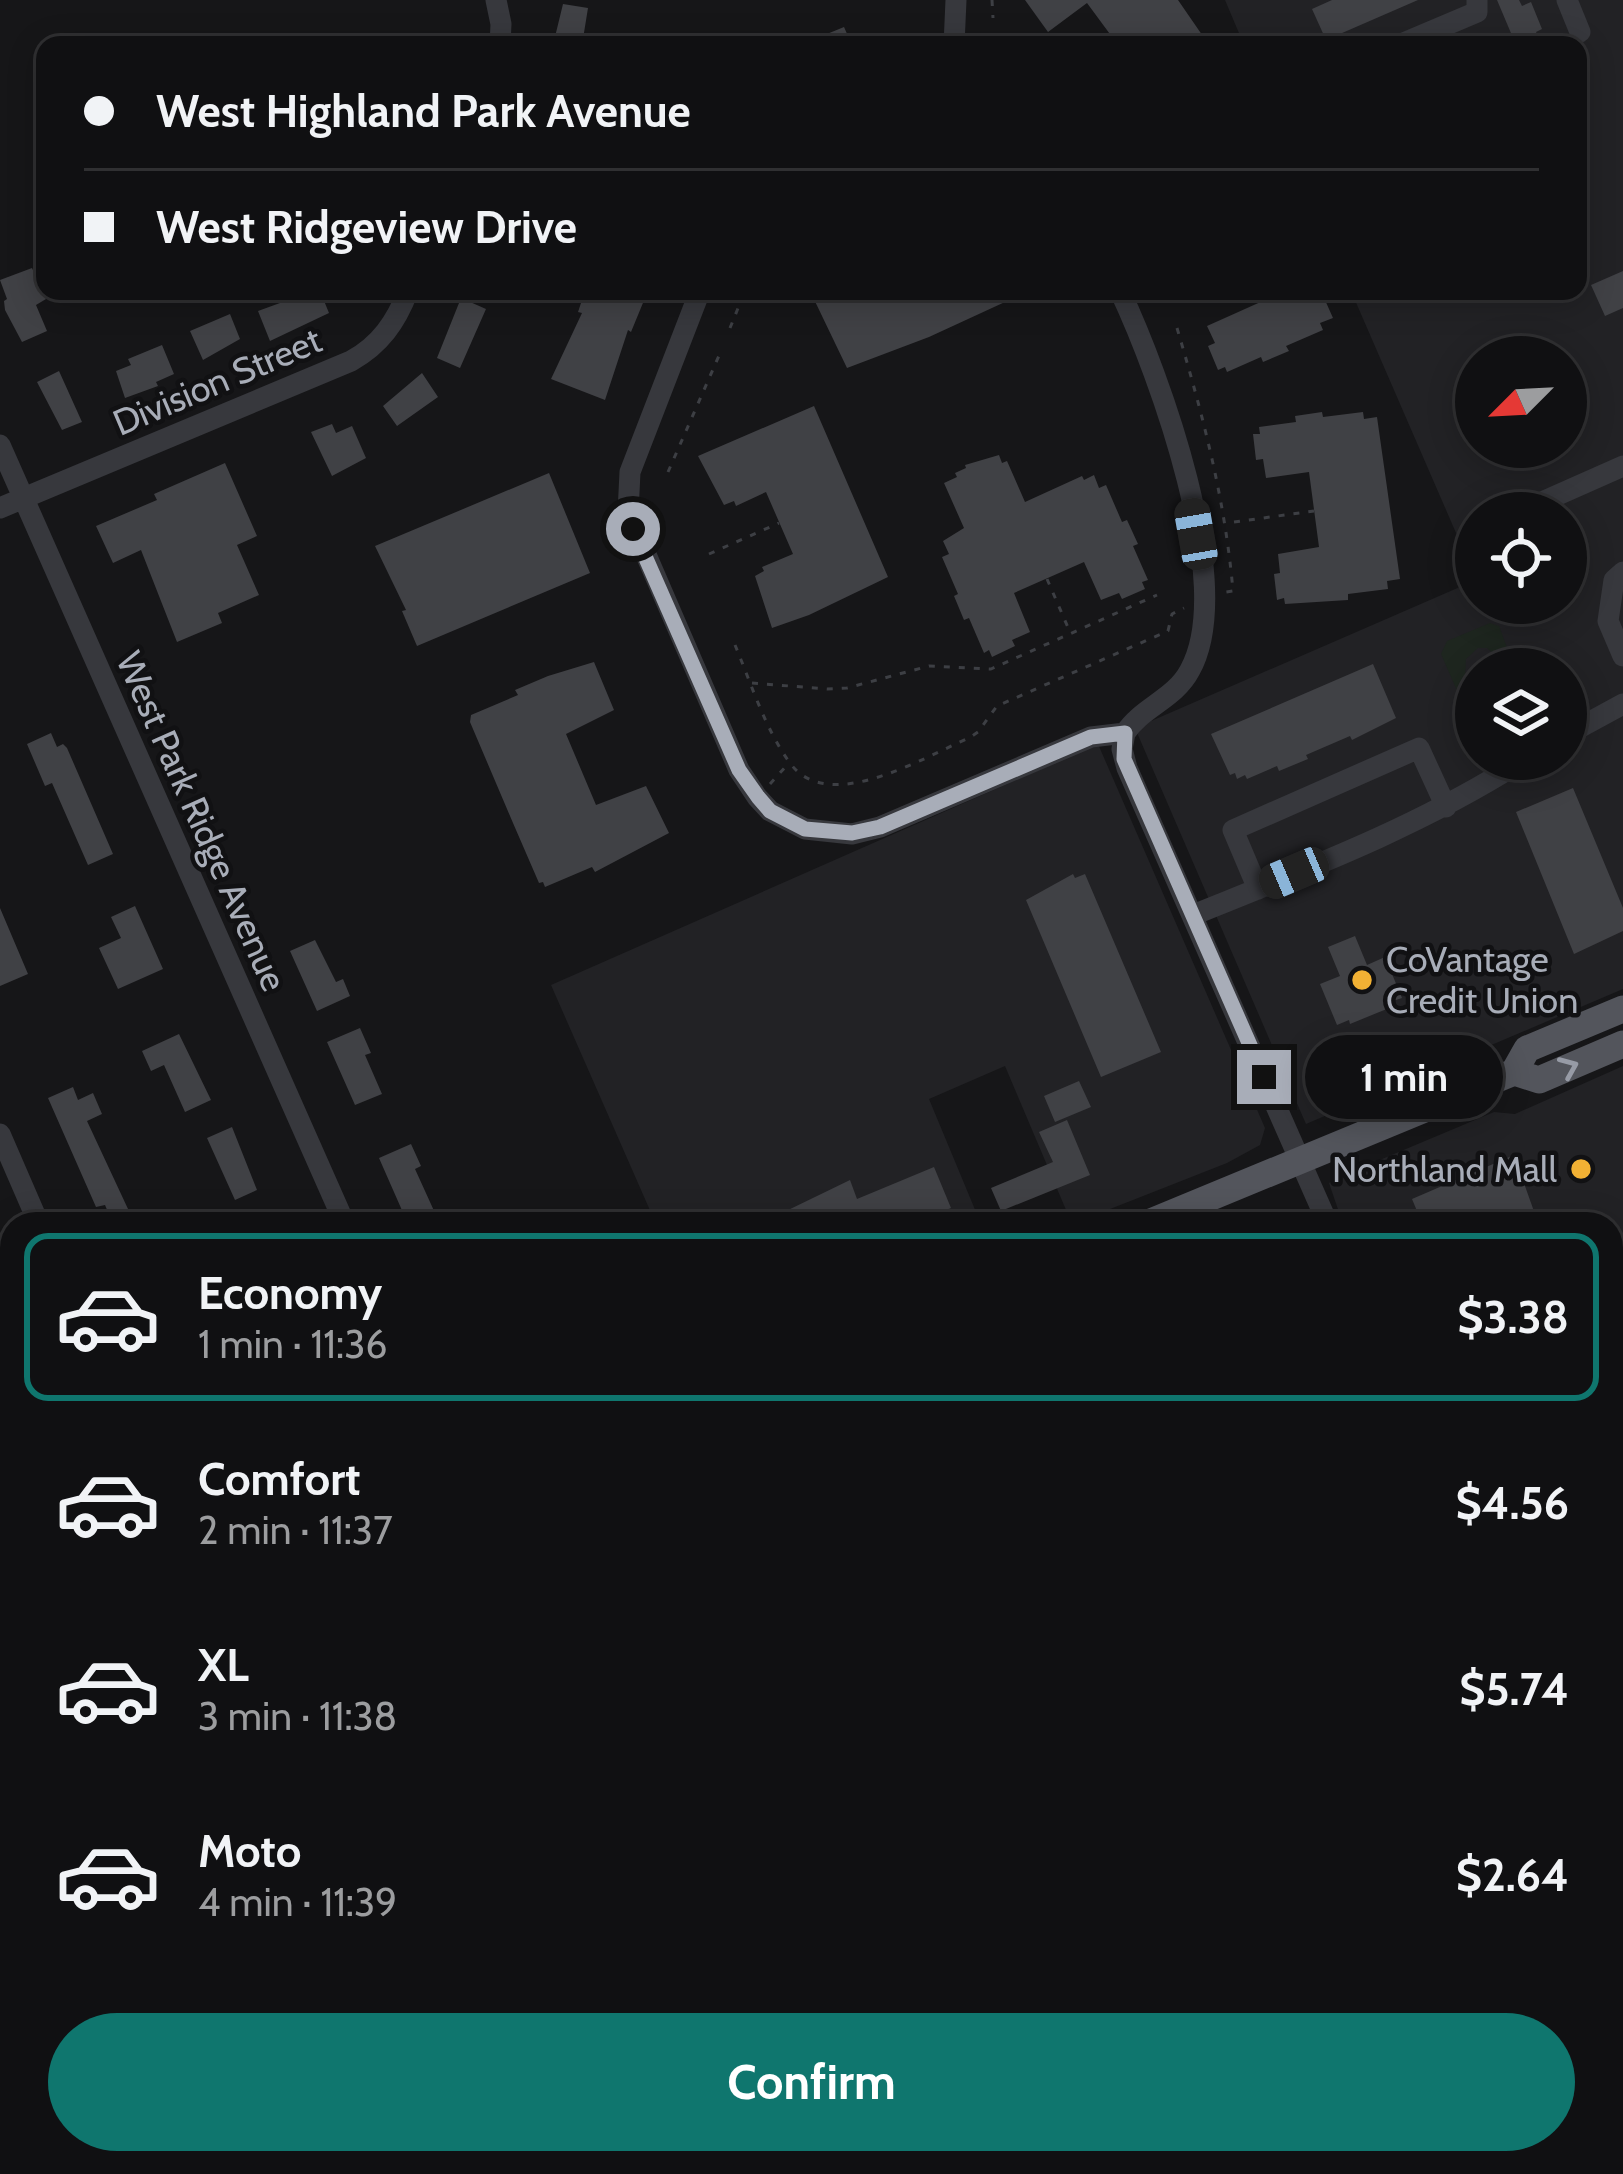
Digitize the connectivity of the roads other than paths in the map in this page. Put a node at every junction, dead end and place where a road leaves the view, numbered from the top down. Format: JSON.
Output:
{"nodes":[{"id":1,"x":496,"y":0,"type":"edge"},
{"id":2,"x":956,"y":0,"type":"edge"},
{"id":3,"x":1477,"y":0,"type":"edge"},
{"id":4,"x":1567,"y":0,"type":"edge"},
{"id":5,"x":1580,"y":32,"type":"dead end"},
{"id":6,"x":501,"y":36,"type":"edge"},
{"id":7,"x":954,"y":36,"type":"edge"},
{"id":8,"x":1420,"y":36,"type":"edge"},
{"id":9,"x":404,"y":300,"type":"edge"},
{"id":10,"x":697,"y":300,"type":"edge"},
{"id":11,"x":1124,"y":300,"type":"edge"},
{"id":12,"x":0,"y":445,"type":"edge"},
{"id":13,"x":1623,"y":466,"type":"edge"},
{"id":14,"x":1564,"y":492,"type":"edge"},
{"id":15,"x":24,"y":499,"type":"junction"},
{"id":16,"x":0,"y":508,"type":"edge"},
{"id":17,"x":1623,"y":572,"type":"edge"},
{"id":18,"x":1623,"y":656,"type":"edge"},
{"id":19,"x":1623,"y":704,"type":"edge"},
{"id":20,"x":1587,"y":724,"type":"edge"},
{"id":21,"x":1125,"y":733,"type":"junction"},
{"id":22,"x":1490,"y":780,"type":"edge"},
{"id":23,"x":1446,"y":807,"type":"junction"},
{"id":24,"x":1258,"y":889,"type":"junction"},
{"id":25,"x":1193,"y":916,"type":"junction"},
{"id":26,"x":1623,"y":1009,"type":"edge"},
{"id":27,"x":1623,"y":1044,"type":"edge"},
{"id":28,"x":1514,"y":1072,"type":"junction"},
{"id":29,"x":0,"y":1134,"type":"edge"},
{"id":30,"x":1300,"y":1160,"type":"junction"},
{"id":31,"x":34,"y":1212,"type":"edge"},
{"id":32,"x":340,"y":1212,"type":"edge"},
{"id":33,"x":1175,"y":1212,"type":"edge"},
{"id":34,"x":1323,"y":1212,"type":"edge"}],
"edges":[{"from":1,"to":6,"type":"street"},
{"from":2,"to":7,"type":"street"},
{"from":3,"to":8,"type":"street"},
{"from":4,"to":5,"type":"street"},
{"from":9,"to":15,"type":"street","name":"Division Street"},
{"from":10,"to":21,"type":"street"},
{"from":11,"to":21,"type":"street"},
{"from":12,"to":15,"type":"street","name":"West Park Ridge Avenue"},
{"from":13,"to":14,"type":"street"},
{"from":15,"to":16,"type":"street","name":"Division Street"},
{"from":15,"to":32,"type":"street","name":"West Park Ridge Avenue"},
{"from":17,"to":18,"type":"street"},
{"from":19,"to":20,"type":"street"},
{"from":21,"to":25,"type":"street"},
{"from":22,"to":23,"type":"street"},
{"from":23,"to":24,"type":"street"},
{"from":23,"to":24,"type":"street"},
{"from":24,"to":25,"type":"street"},
{"from":25,"to":30,"type":"street"},
{"from":26,"to":28,"type":"main road"},
{"from":28,"to":27,"type":"main road","one_way":true},
{"from":28,"to":30,"type":"main road"},
{"from":29,"to":31,"type":"street"},
{"from":30,"to":33,"type":"main road"},
{"from":30,"to":34,"type":"street"}]}
